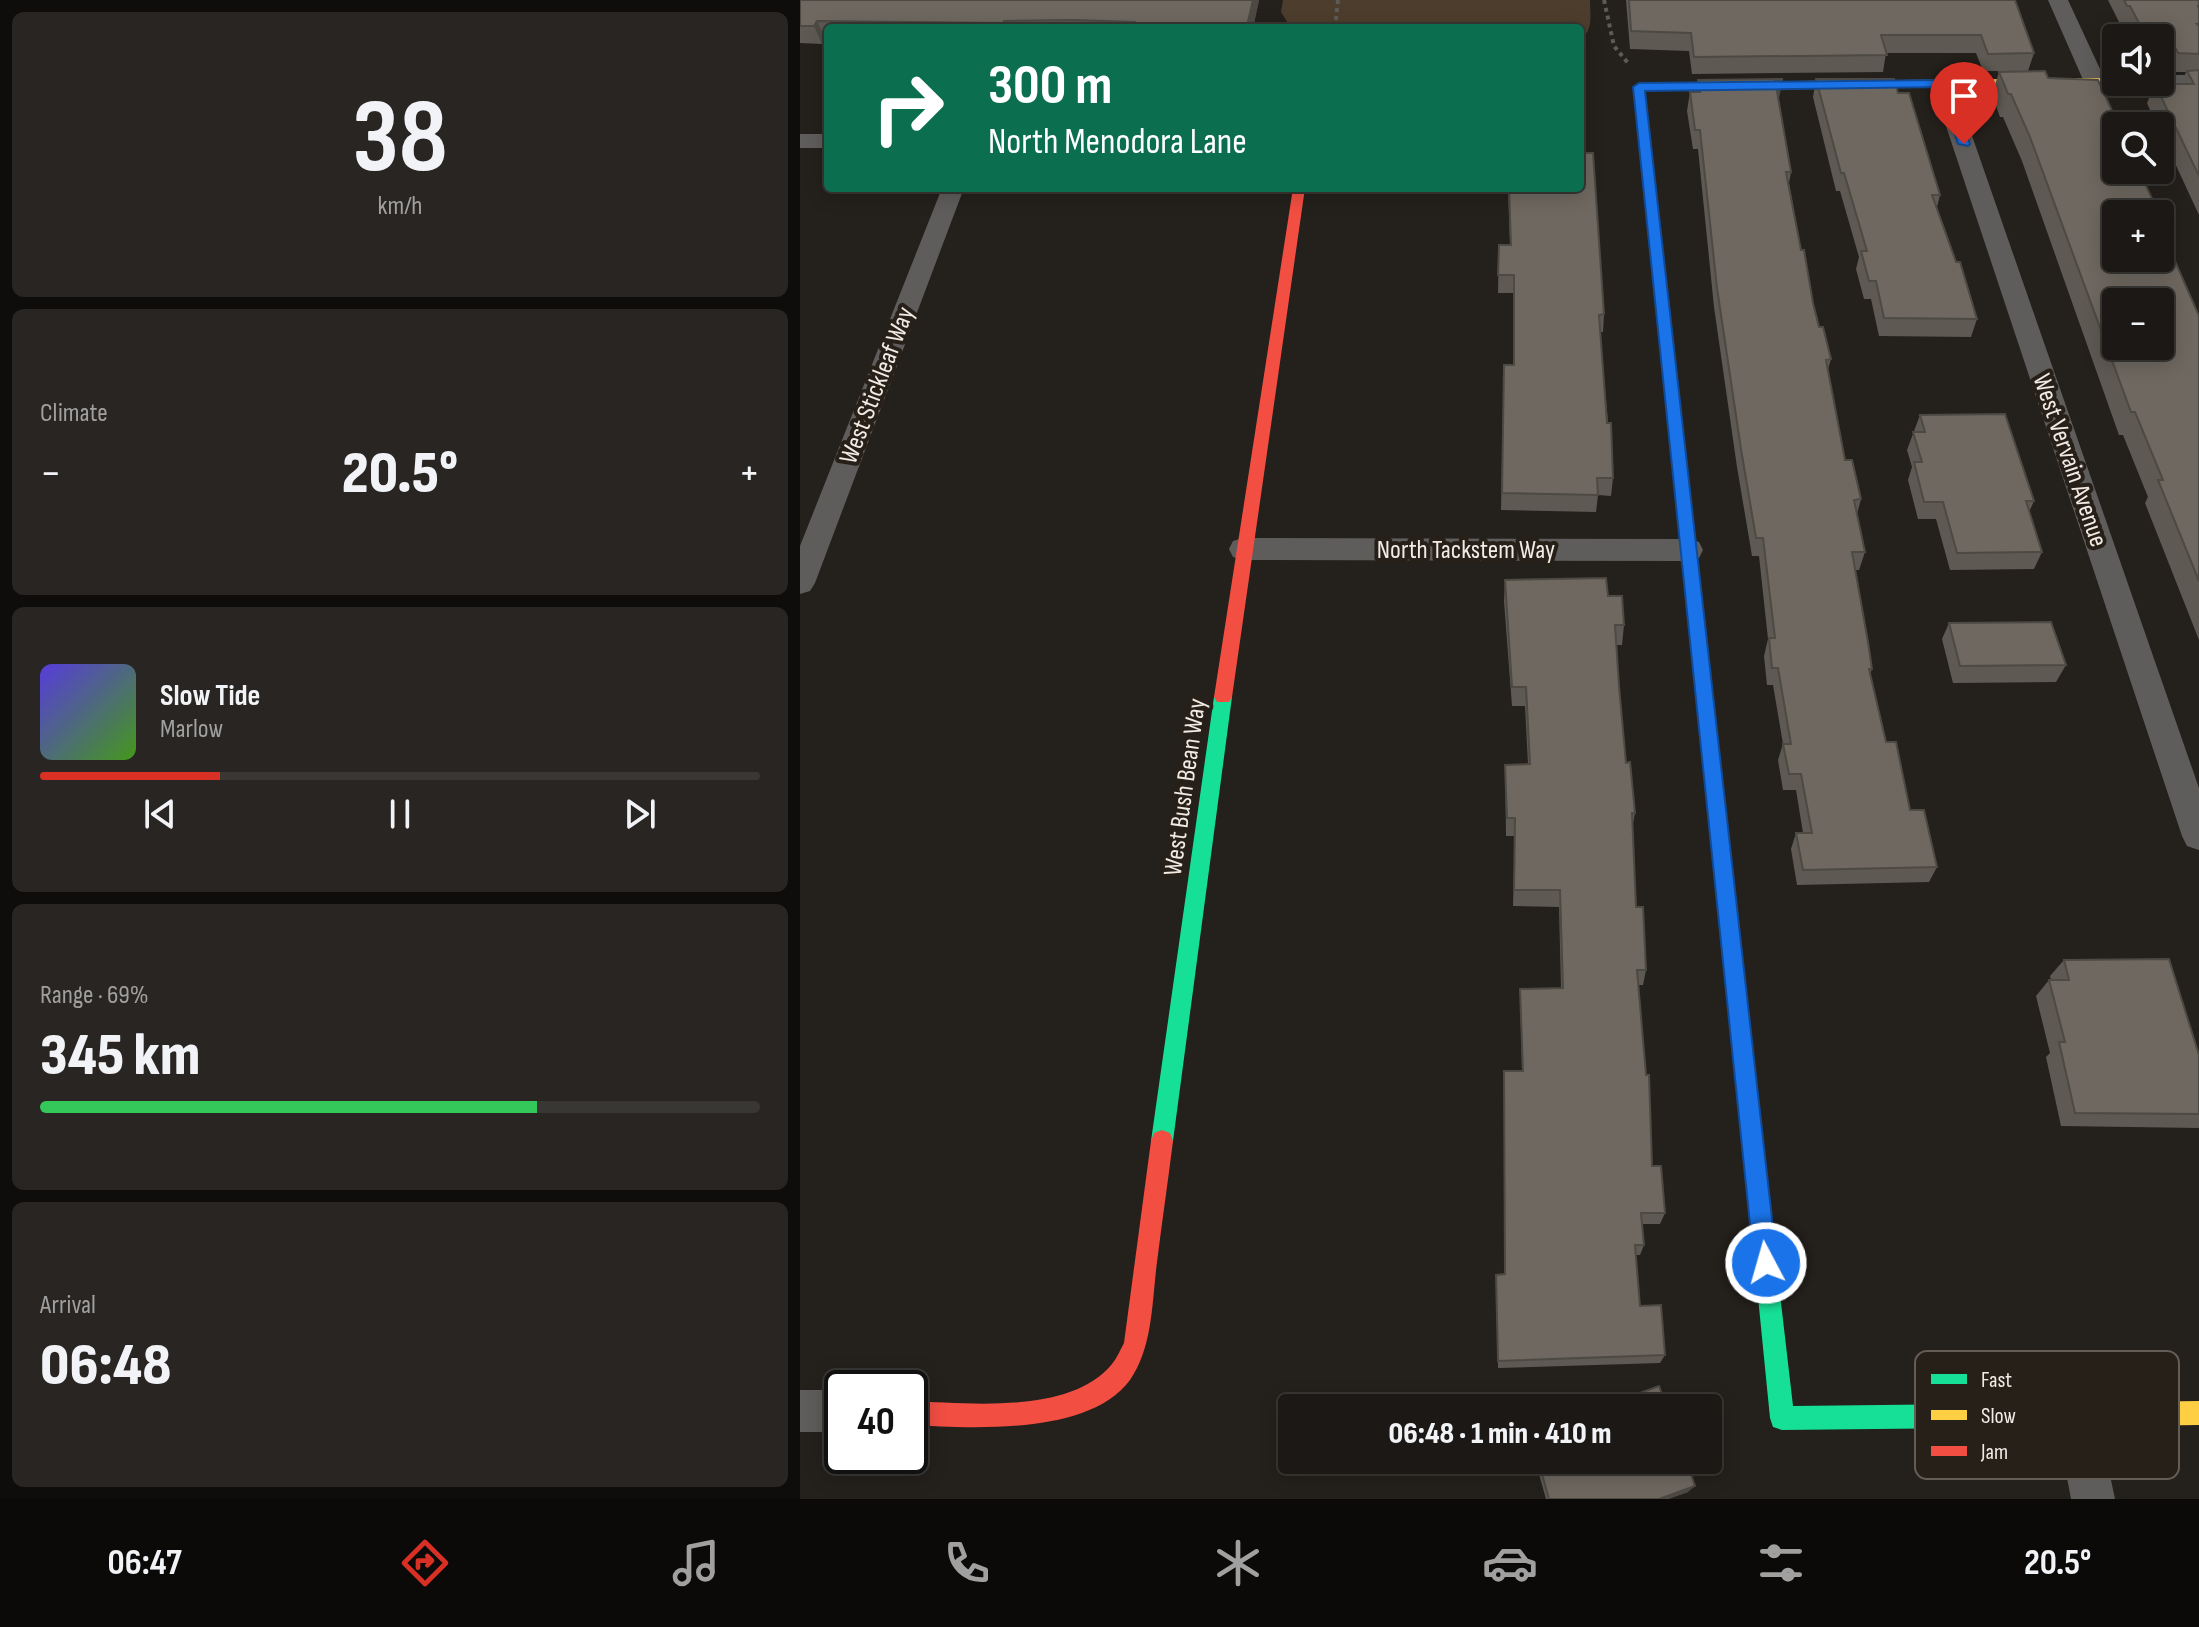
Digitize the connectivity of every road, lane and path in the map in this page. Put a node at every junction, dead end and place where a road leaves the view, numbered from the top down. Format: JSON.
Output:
{"nodes":[{"id":1,"x":1338,"y":0,"type":"edge"},
{"id":2,"x":1604,"y":0,"type":"edge"},
{"id":3,"x":2058,"y":0,"type":"edge"},
{"id":4,"x":1335,"y":24,"type":"edge"},
{"id":5,"x":2102,"y":75,"type":"edge"},
{"id":6,"x":2174,"y":81,"type":"edge"},
{"id":7,"x":2199,"y":81,"type":"edge"},
{"id":8,"x":2102,"y":82,"type":"edge"},
{"id":9,"x":1943,"y":84,"type":"junction"},
{"id":10,"x":1645,"y":87,"type":"junction"},
{"id":11,"x":800,"y":141,"type":"edge"},
{"id":12,"x":824,"y":141,"type":"edge"},
{"id":13,"x":951,"y":192,"type":"edge"},
{"id":14,"x":1298,"y":192,"type":"edge"},
{"id":15,"x":1243,"y":549,"type":"junction"},
{"id":16,"x":1689,"y":550,"type":"junction"},
{"id":17,"x":800,"y":583,"type":"edge"},
{"id":18,"x":2199,"y":836,"type":"edge"},
{"id":19,"x":800,"y":1411,"type":"edge"},
{"id":20,"x":824,"y":1411,"type":"edge"},
{"id":21,"x":928,"y":1413,"type":"edge"},
{"id":22,"x":2179,"y":1413,"type":"edge"},
{"id":23,"x":2199,"y":1413,"type":"edge"},
{"id":24,"x":1915,"y":1416,"type":"edge"},
{"id":25,"x":2089,"y":1479,"type":"edge"},
{"id":26,"x":2093,"y":1499,"type":"edge"}],
"edges":[{"from":1,"to":4,"type":"path"},
{"from":2,"to":10,"type":"path"},
{"from":3,"to":5,"type":"street"},
{"from":6,"to":7,"type":"street"},
{"from":8,"to":9,"type":"street"},
{"from":9,"to":10,"type":"street"},
{"from":9,"to":18,"type":"street","name":"West Vervain Avenue"},
{"from":10,"to":16,"type":"street"},
{"from":11,"to":12,"type":"street"},
{"from":13,"to":17,"type":"street","name":"West Stickleaf Way"},
{"from":14,"to":15,"type":"street","name":"West Bush Bean Way"},
{"from":15,"to":16,"type":"street","name":"North Tackstem Way"},
{"from":15,"to":21,"type":"street","name":"West Bush Bean Way"},
{"from":16,"to":24,"type":"street"},
{"from":19,"to":20,"type":"street"},
{"from":22,"to":23,"type":"street"},
{"from":25,"to":26,"type":"street"}]}
